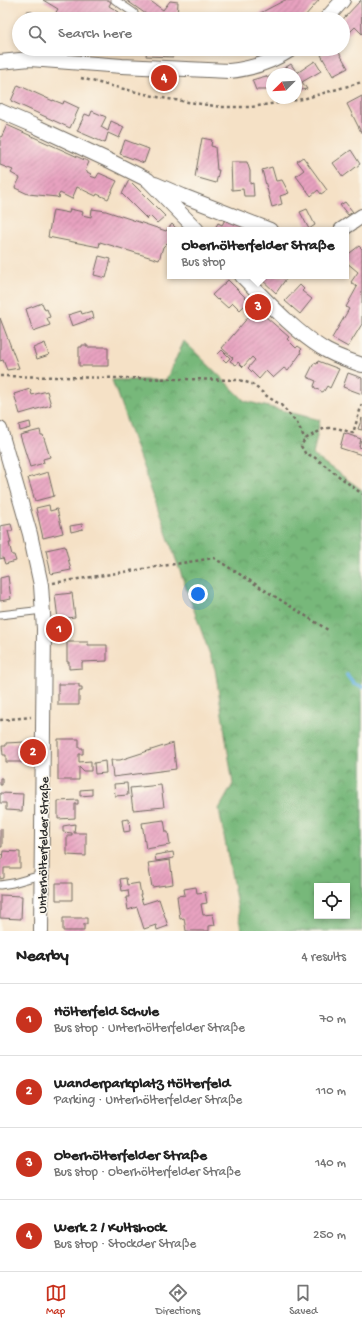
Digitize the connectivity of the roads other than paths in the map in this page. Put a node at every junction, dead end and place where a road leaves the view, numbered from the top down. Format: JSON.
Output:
{"nodes":[{"id":1,"x":115,"y":0,"type":"edge"},
{"id":2,"x":343,"y":0,"type":"edge"},
{"id":3,"x":133,"y":12,"type":"edge"},
{"id":4,"x":332,"y":12,"type":"edge"},
{"id":5,"x":280,"y":56,"type":"edge"},
{"id":6,"x":0,"y":62,"type":"edge"},
{"id":7,"x":0,"y":112,"type":"edge"},
{"id":8,"x":148,"y":180,"type":"junction"},
{"id":9,"x":362,"y":216,"type":"edge"},
{"id":10,"x":194,"y":227,"type":"edge"},
{"id":11,"x":262,"y":227,"type":"edge"},
{"id":12,"x":346,"y":227,"type":"edge"},
{"id":13,"x":245,"y":279,"type":"edge"},
{"id":14,"x":362,"y":365,"type":"edge"},
{"id":15,"x":0,"y":429,"type":"edge"},
{"id":16,"x":43,"y":610,"type":"junction"},
{"id":17,"x":0,"y":616,"type":"edge"},
{"id":18,"x":42,"y":875,"type":"junction"},
{"id":19,"x":0,"y":885,"type":"edge"},
{"id":20,"x":41,"y":931,"type":"edge"}],
"edges":[{"from":1,"to":3,"type":"lane"},
{"from":2,"to":4,"type":"street"},
{"from":5,"to":6,"type":"street"},
{"from":7,"to":8,"type":"street"},
{"from":8,"to":10,"type":"street"},
{"from":8,"to":11,"type":"street"},
{"from":9,"to":12,"type":"street"},
{"from":13,"to":14,"type":"street"},
{"from":15,"to":16,"type":"street","name":"Unterhölterfelder Straße"},
{"from":16,"to":17,"type":"lane"},
{"from":16,"to":18,"type":"street","name":"Unterhölterfelder Straße"},
{"from":18,"to":19,"type":"lane"},
{"from":18,"to":20,"type":"street","name":"Unterhölterfelder Straße"}]}
